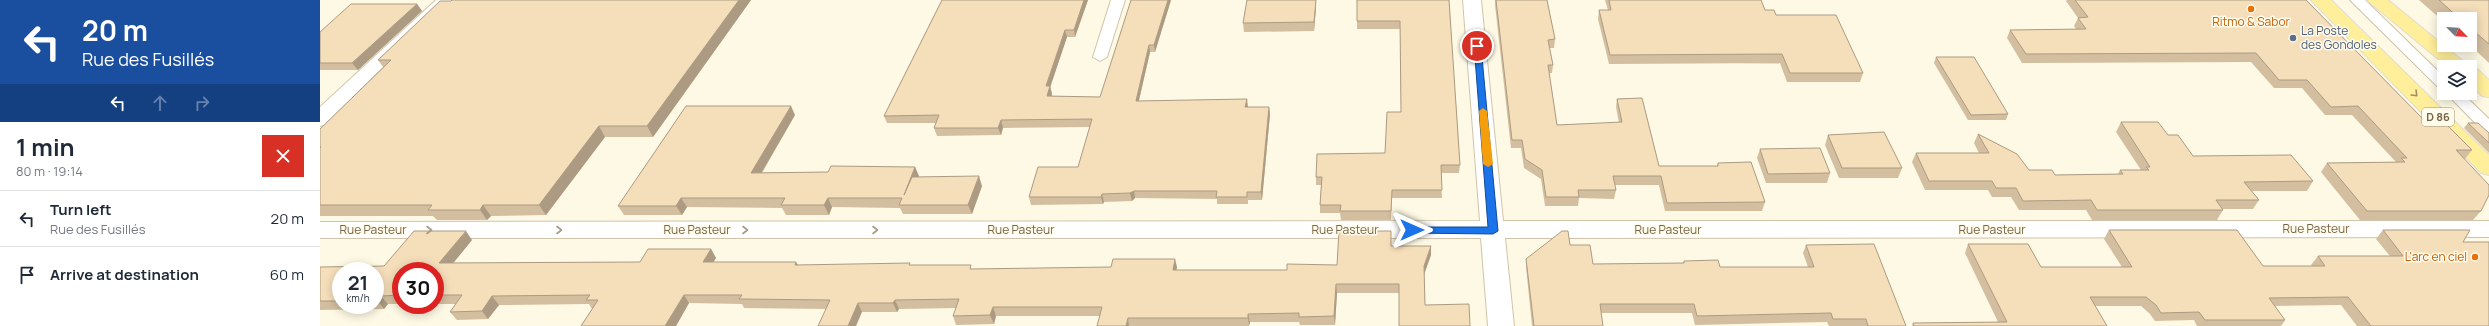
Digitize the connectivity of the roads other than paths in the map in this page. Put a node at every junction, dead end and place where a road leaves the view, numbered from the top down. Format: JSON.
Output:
{"nodes":[{"id":1,"x":446,"y":0,"type":"edge"},
{"id":2,"x":1118,"y":0,"type":"edge"},
{"id":3,"x":1472,"y":0,"type":"edge"},
{"id":4,"x":2320,"y":0,"type":"edge"},
{"id":5,"x":2364,"y":3,"type":"edge"},
{"id":6,"x":1100,"y":57,"type":"dead end"},
{"id":7,"x":2450,"y":60,"type":"edge"},
{"id":8,"x":2453,"y":60,"type":"edge"},
{"id":9,"x":2388,"y":66,"type":"junction"},
{"id":10,"x":2437,"y":78,"type":"edge"},
{"id":11,"x":2460,"y":100,"type":"edge"},
{"id":12,"x":320,"y":119,"type":"edge"},
{"id":13,"x":2489,"y":128,"type":"edge"},
{"id":14,"x":2489,"y":168,"type":"edge"},
{"id":15,"x":2489,"y":229,"type":"edge"},
{"id":16,"x":320,"y":230,"type":"edge"},
{"id":17,"x":1493,"y":231,"type":"junction"},
{"id":18,"x":1501,"y":326,"type":"edge"}],
"edges":[{"from":1,"to":12,"type":"street"},
{"from":2,"to":6,"type":"lane"},
{"from":3,"to":17,"type":"street"},
{"from":4,"to":9,"type":"main road","number":"D 86"},
{"from":5,"to":7,"type":"main road"},
{"from":5,"to":8,"type":"main road"},
{"from":5,"to":9,"type":"main road","number":"D 86"},
{"from":5,"to":10,"type":"lane"},
{"from":9,"to":14,"type":"main road","number":"D 86","one_way":true},
{"from":11,"to":13,"type":"lane"},
{"from":15,"to":17,"type":"street","name":"Rue Pasteur"},
{"from":16,"to":17,"type":"street","name":"Rue Pasteur","one_way":true},
{"from":17,"to":18,"type":"street"}]}
